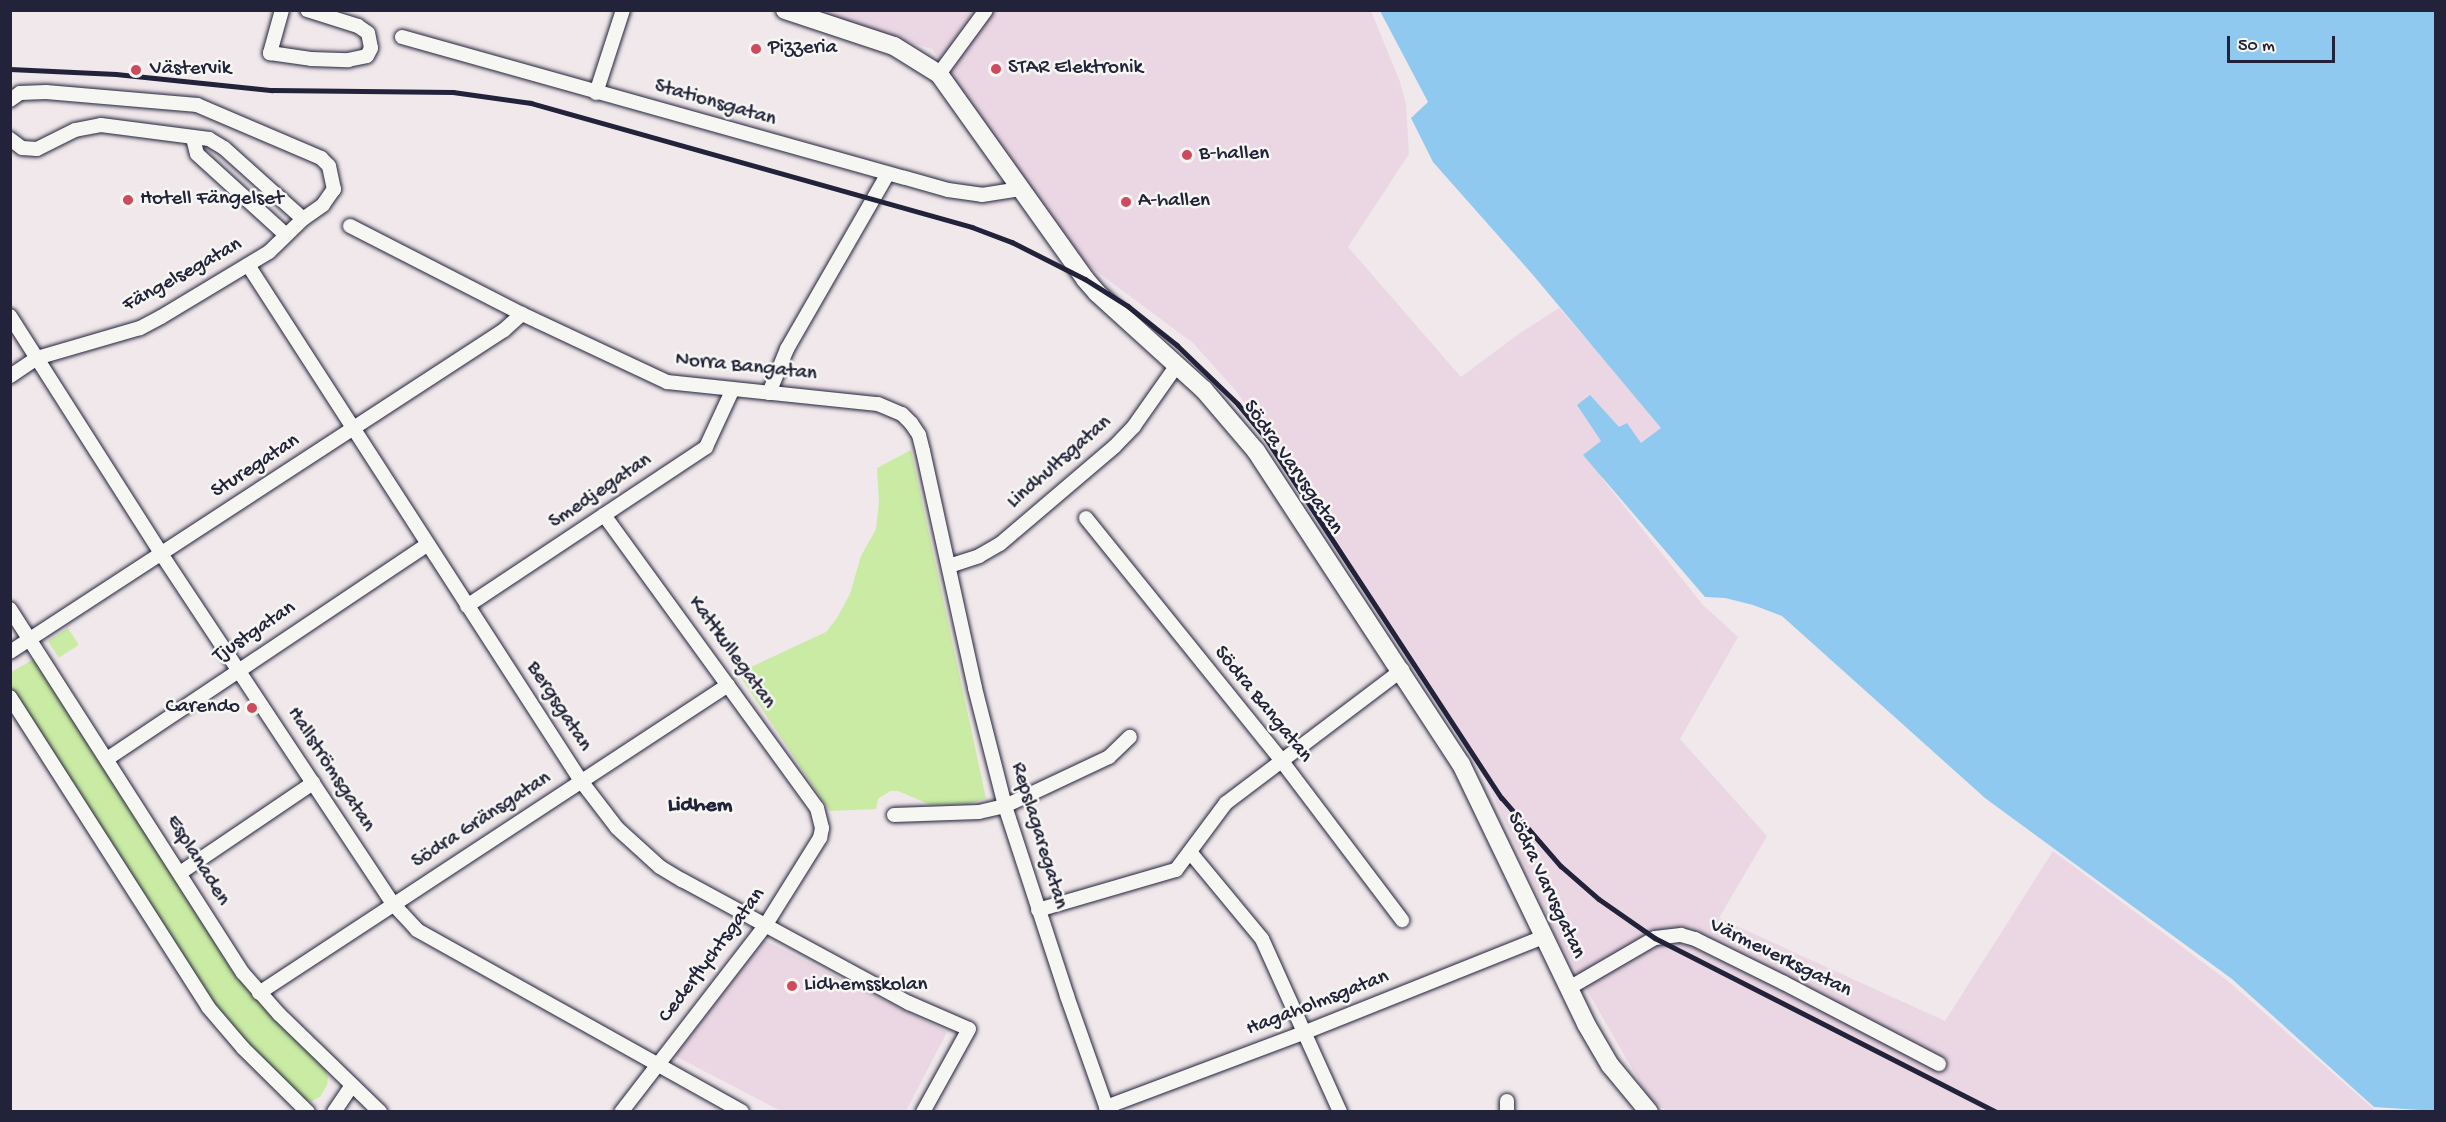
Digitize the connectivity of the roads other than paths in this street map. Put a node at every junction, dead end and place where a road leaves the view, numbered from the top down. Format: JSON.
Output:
{"nodes":[{"id":1,"x":282,"y":10,"type":"edge"},
{"id":2,"x":307,"y":10,"type":"edge"},
{"id":3,"x":622,"y":10,"type":"edge"},
{"id":4,"x":785,"y":10,"type":"edge"},
{"id":5,"x":986,"y":10,"type":"edge"},
{"id":6,"x":402,"y":37,"type":"dead end"},
{"id":7,"x":939,"y":74,"type":"junction"},
{"id":8,"x":596,"y":93,"type":"junction"},
{"id":9,"x":10,"y":100,"type":"edge"},
{"id":10,"x":193,"y":138,"type":"junction"},
{"id":11,"x":10,"y":139,"type":"edge"},
{"id":12,"x":887,"y":175,"type":"junction"},
{"id":13,"x":1019,"y":189,"type":"junction"},
{"id":14,"x":303,"y":219,"type":"junction"},
{"id":15,"x":350,"y":225,"type":"dead end"},
{"id":16,"x":286,"y":235,"type":"junction"},
{"id":17,"x":248,"y":265,"type":"junction"},
{"id":18,"x":522,"y":314,"type":"junction"},
{"id":19,"x":10,"y":316,"type":"edge"},
{"id":20,"x":37,"y":358,"type":"junction"},
{"id":21,"x":1177,"y":365,"type":"junction"},
{"id":22,"x":10,"y":376,"type":"edge"},
{"id":23,"x":732,"y":391,"type":"junction"},
{"id":24,"x":769,"y":393,"type":"junction"},
{"id":25,"x":353,"y":429,"type":"junction"},
{"id":26,"x":604,"y":514,"type":"junction"},
{"id":27,"x":1086,"y":518,"type":"dead end"},
{"id":28,"x":427,"y":544,"type":"junction"},
{"id":29,"x":162,"y":555,"type":"junction"},
{"id":30,"x":949,"y":566,"type":"junction"},
{"id":31,"x":467,"y":606,"type":"junction"},
{"id":32,"x":10,"y":609,"type":"edge"},
{"id":33,"x":30,"y":640,"type":"junction"},
{"id":34,"x":10,"y":652,"type":"edge"},
{"id":35,"x":239,"y":669,"type":"junction"},
{"id":36,"x":1402,"y":670,"type":"junction"},
{"id":37,"x":728,"y":685,"type":"junction"},
{"id":38,"x":10,"y":697,"type":"edge"},
{"id":39,"x":1130,"y":737,"type":"dead end"},
{"id":40,"x":107,"y":759,"type":"junction"},
{"id":41,"x":1281,"y":760,"type":"junction"},
{"id":42,"x":581,"y":781,"type":"junction"},
{"id":43,"x":313,"y":783,"type":"junction"},
{"id":44,"x":1005,"y":806,"type":"junction"},
{"id":45,"x":894,"y":815,"type":"dead end"},
{"id":46,"x":821,"y":818,"type":"joint"},
{"id":47,"x":1190,"y":852,"type":"junction"},
{"id":48,"x":180,"y":873,"type":"junction"},
{"id":49,"x":394,"y":905,"type":"junction"},
{"id":50,"x":1038,"y":910,"type":"junction"},
{"id":51,"x":1402,"y":920,"type":"dead end"},
{"id":52,"x":765,"y":926,"type":"junction"},
{"id":53,"x":1545,"y":937,"type":"junction"},
{"id":54,"x":1569,"y":988,"type":"junction"},
{"id":55,"x":259,"y":993,"type":"junction"},
{"id":56,"x":1306,"y":1032,"type":"junction"},
{"id":57,"x":657,"y":1064,"type":"junction"},
{"id":58,"x":1939,"y":1064,"type":"dead end"},
{"id":59,"x":352,"y":1085,"type":"junction"},
{"id":60,"x":1107,"y":1109,"type":"edge"},
{"id":61,"x":309,"y":1112,"type":"edge"},
{"id":62,"x":334,"y":1112,"type":"edge"},
{"id":63,"x":380,"y":1112,"type":"edge"},
{"id":64,"x":621,"y":1112,"type":"edge"},
{"id":65,"x":742,"y":1112,"type":"edge"},
{"id":66,"x":922,"y":1112,"type":"edge"},
{"id":67,"x":1340,"y":1112,"type":"edge"},
{"id":68,"x":1649,"y":1112,"type":"edge"}],
"edges":[{"from":1,"to":2,"type":"street"},
{"from":3,"to":8,"type":"street"},
{"from":4,"to":7,"type":"street","name":"Södra Varvsgatan"},
{"from":5,"to":7,"type":"street"},
{"from":6,"to":8,"type":"street","name":"Stationsgatan"},
{"from":7,"to":13,"type":"street","name":"Södra Varvsgatan"},
{"from":8,"to":12,"type":"street","name":"Stationsgatan"},
{"from":9,"to":14,"type":"street","name":"Fängelsegatan"},
{"from":10,"to":11,"type":"street"},
{"from":10,"to":14,"type":"street"},
{"from":10,"to":16,"type":"street"},
{"from":12,"to":13,"type":"street","name":"Stationsgatan"},
{"from":12,"to":24,"type":"street"},
{"from":13,"to":21,"type":"street","name":"Södra Varvsgatan"},
{"from":14,"to":16,"type":"street","name":"Fängelsegatan"},
{"from":15,"to":18,"type":"street","name":"Norra Bangatan"},
{"from":16,"to":17,"type":"street","name":"Fängelsegatan"},
{"from":17,"to":20,"type":"street","name":"Fängelsegatan"},
{"from":17,"to":25,"type":"street","name":"Bergsgatan"},
{"from":18,"to":23,"type":"street","name":"Norra Bangatan"},
{"from":18,"to":25,"type":"street","name":"Sturegatan"},
{"from":19,"to":20,"type":"street","name":"Hallströmsgatan"},
{"from":20,"to":22,"type":"street","name":"Fängelsegatan"},
{"from":20,"to":29,"type":"street","name":"Hallströmsgatan"},
{"from":21,"to":30,"type":"street","name":"Lindhultsgatan"},
{"from":21,"to":36,"type":"street","name":"Södra Varvsgatan"},
{"from":23,"to":24,"type":"street","name":"Norra Bangatan"},
{"from":23,"to":26,"type":"street","name":"Smedjegatan"},
{"from":24,"to":30,"type":"street","name":"Norra Bangatan"},
{"from":25,"to":28,"type":"street","name":"Bergsgatan"},
{"from":25,"to":29,"type":"street","name":"Sturegatan"},
{"from":26,"to":31,"type":"street","name":"Smedjegatan"},
{"from":26,"to":37,"type":"street","name":"Kattkullegatan"},
{"from":27,"to":41,"type":"street","name":"Södra Bangatan"},
{"from":28,"to":31,"type":"street","name":"Bergsgatan"},
{"from":28,"to":35,"type":"street","name":"Tjustgatan"},
{"from":29,"to":33,"type":"street","name":"Sturegatan"},
{"from":29,"to":35,"type":"street","name":"Hallströmsgatan"},
{"from":30,"to":44,"type":"street","name":"Repslagaregatan"},
{"from":31,"to":42,"type":"street","name":"Bergsgatan"},
{"from":32,"to":33,"type":"street","name":"Esplanaden"},
{"from":33,"to":34,"type":"street","name":"Sturegatan"},
{"from":33,"to":40,"type":"street","name":"Esplanaden"},
{"from":35,"to":40,"type":"street","name":"Tjustgatan"},
{"from":35,"to":43,"type":"street","name":"Hallströmsgatan"},
{"from":36,"to":41,"type":"street"},
{"from":36,"to":53,"type":"street","name":"Södra Varvsgatan"},
{"from":37,"to":42,"type":"street","name":"Södra Gränsgatan"},
{"from":37,"to":46,"type":"street","name":"Kattkullegatan"},
{"from":38,"to":61,"type":"street"},
{"from":39,"to":44,"type":"street"},
{"from":40,"to":48,"type":"street","name":"Esplanaden"},
{"from":41,"to":47,"type":"street"},
{"from":41,"to":51,"type":"street","name":"Södra Bangatan"},
{"from":42,"to":49,"type":"street","name":"Södra Gränsgatan"},
{"from":42,"to":52,"type":"street","name":"Bergsgatan"},
{"from":43,"to":48,"type":"street"},
{"from":43,"to":49,"type":"street","name":"Hallströmsgatan"},
{"from":44,"to":45,"type":"street"},
{"from":44,"to":50,"type":"street","name":"Repslagaregatan"},
{"from":46,"to":52,"type":"street","name":"Cederflychtsgatan"},
{"from":47,"to":50,"type":"street"},
{"from":47,"to":56,"type":"street"},
{"from":48,"to":55,"type":"street","name":"Esplanaden"},
{"from":49,"to":55,"type":"street","name":"Södra Gränsgatan"},
{"from":49,"to":57,"type":"street","name":"Hallströmsgatan"},
{"from":50,"to":60,"type":"street","name":"Repslagaregatan"},
{"from":52,"to":57,"type":"street","name":"Cederflychtsgatan"},
{"from":52,"to":66,"type":"street","name":"Bergsgatan"},
{"from":53,"to":54,"type":"street","name":"Södra Varvsgatan"},
{"from":53,"to":56,"type":"street","name":"Hagaholmsgatan"},
{"from":54,"to":58,"type":"street","name":"Värmeverksgatan"},
{"from":54,"to":68,"type":"street","name":"Södra Varvsgatan"},
{"from":55,"to":59,"type":"street","name":"Esplanaden"},
{"from":56,"to":60,"type":"street","name":"Hagaholmsgatan"},
{"from":56,"to":67,"type":"street"},
{"from":57,"to":64,"type":"street","name":"Cederflychtsgatan"},
{"from":57,"to":65,"type":"street","name":"Hallströmsgatan"},
{"from":59,"to":62,"type":"street"},
{"from":59,"to":63,"type":"street","name":"Esplanaden"}]}
